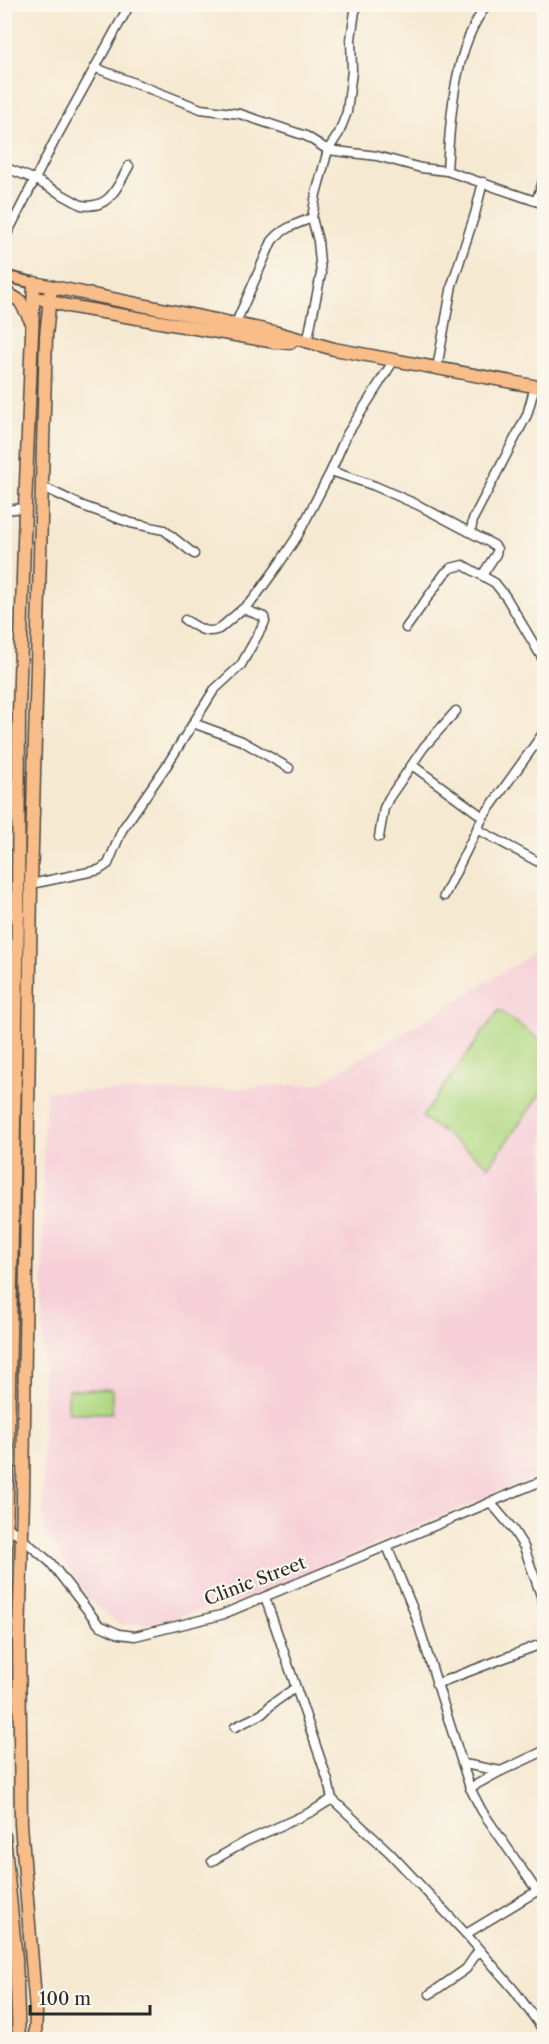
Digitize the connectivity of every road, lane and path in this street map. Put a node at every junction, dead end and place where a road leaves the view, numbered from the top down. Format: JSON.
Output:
{"nodes":[{"id":1,"x":130,"y":4,"type":"edge"},
{"id":2,"x":359,"y":4,"type":"edge"},
{"id":3,"x":488,"y":4,"type":"edge"},
{"id":4,"x":96,"y":68,"type":"junction"},
{"id":5,"x":328,"y":150,"type":"junction"},
{"id":6,"x":129,"y":166,"type":"dead end"},
{"id":7,"x":4,"y":167,"type":"edge"},
{"id":8,"x":447,"y":171,"type":"junction"},
{"id":9,"x":34,"y":179,"type":"junction"},
{"id":10,"x":544,"y":179,"type":"edge"},
{"id":11,"x":483,"y":182,"type":"junction"},
{"id":12,"x":540,"y":202,"type":"edge"},
{"id":13,"x":312,"y":218,"type":"junction"},
{"id":14,"x":4,"y":240,"type":"edge"},
{"id":15,"x":4,"y":276,"type":"edge"},
{"id":16,"x":34,"y":283,"type":"junction"},
{"id":17,"x":6,"y":293,"type":"edge"},
{"id":18,"x":50,"y":294,"type":"junction"},
{"id":19,"x":33,"y":297,"type":"junction"},
{"id":20,"x":68,"y":306,"type":"junction"},
{"id":21,"x":32,"y":325,"type":"junction"},
{"id":22,"x":235,"y":325,"type":"junction"},
{"id":23,"x":46,"y":336,"type":"junction"},
{"id":24,"x":305,"y":342,"type":"junction"},
{"id":25,"x":394,"y":360,"type":"junction"},
{"id":26,"x":437,"y":368,"type":"junction"},
{"id":27,"x":540,"y":387,"type":"edge"},
{"id":28,"x":331,"y":471,"type":"junction"},
{"id":29,"x":41,"y":486,"type":"junction"},
{"id":30,"x":25,"y":508,"type":"junction"},
{"id":31,"x":4,"y":510,"type":"edge"},
{"id":32,"x":471,"y":532,"type":"junction"},
{"id":33,"x":194,"y":554,"type":"dead end"},
{"id":34,"x":483,"y":574,"type":"junction"},
{"id":35,"x":243,"y":609,"type":"junction"},
{"id":36,"x":186,"y":620,"type":"dead end"},
{"id":37,"x":406,"y":628,"type":"dead end"},
{"id":38,"x":544,"y":661,"type":"edge"},
{"id":39,"x":456,"y":711,"type":"dead end"},
{"id":40,"x":193,"y":723,"type":"junction"},
{"id":41,"x":544,"y":732,"type":"edge"},
{"id":42,"x":412,"y":765,"type":"junction"},
{"id":43,"x":289,"y":768,"type":"dead end"},
{"id":44,"x":483,"y":817,"type":"junction"},
{"id":45,"x":477,"y":829,"type":"junction"},
{"id":46,"x":380,"y":837,"type":"dead end"},
{"id":47,"x":544,"y":865,"type":"edge"},
{"id":48,"x":31,"y":884,"type":"junction"},
{"id":49,"x":444,"y":896,"type":"dead end"},
{"id":50,"x":18,"y":913,"type":"junction"},
{"id":51,"x":4,"y":914,"type":"edge"},
{"id":52,"x":544,"y":1480,"type":"edge"},
{"id":53,"x":490,"y":1502,"type":"junction"},
{"id":54,"x":7,"y":1526,"type":"junction"},
{"id":55,"x":22,"y":1537,"type":"junction"},
{"id":56,"x":387,"y":1546,"type":"junction"},
{"id":57,"x":264,"y":1598,"type":"junction"},
{"id":58,"x":544,"y":1604,"type":"edge"},
{"id":59,"x":544,"y":1643,"type":"edge"},
{"id":60,"x":4,"y":1652,"type":"edge"},
{"id":61,"x":436,"y":1684,"type":"junction"},
{"id":62,"x":295,"y":1688,"type":"junction"},
{"id":63,"x":235,"y":1727,"type":"dead end"},
{"id":64,"x":544,"y":1751,"type":"edge"},
{"id":65,"x":464,"y":1764,"type":"junction"},
{"id":66,"x":501,"y":1771,"type":"junction"},
{"id":67,"x":470,"y":1788,"type":"junction"},
{"id":68,"x":332,"y":1799,"type":"junction"},
{"id":69,"x":4,"y":1836,"type":"edge"},
{"id":70,"x":212,"y":1862,"type":"dead end"},
{"id":71,"x":541,"y":1889,"type":"edge"},
{"id":72,"x":466,"y":1934,"type":"junction"},
{"id":73,"x":479,"y":1950,"type":"junction"},
{"id":74,"x":430,"y":1994,"type":"dead end"},
{"id":75,"x":544,"y":2031,"type":"edge"},
{"id":76,"x":18,"y":2040,"type":"edge"},
{"id":77,"x":35,"y":2040,"type":"edge"}],
"edges":[{"from":1,"to":4,"type":"street"},
{"from":2,"to":5,"type":"street"},
{"from":3,"to":8,"type":"street"},
{"from":4,"to":5,"type":"street"},
{"from":4,"to":9,"type":"street"},
{"from":5,"to":8,"type":"street"},
{"from":5,"to":13,"type":"street"},
{"from":6,"to":9,"type":"street"},
{"from":7,"to":9,"type":"street"},
{"from":8,"to":11,"type":"street"},
{"from":9,"to":14,"type":"street"},
{"from":10,"to":12,"type":"street"},
{"from":11,"to":12,"type":"street"},
{"from":11,"to":26,"type":"street"},
{"from":13,"to":22,"type":"street"},
{"from":13,"to":24,"type":"street"},
{"from":15,"to":16,"type":"main road"},
{"from":16,"to":18,"type":"highway"},
{"from":16,"to":19,"type":"highway"},
{"from":17,"to":19,"type":"main road"},
{"from":17,"to":21,"type":"highway"},
{"from":18,"to":19,"type":"highway"},
{"from":18,"to":20,"type":"highway"},
{"from":18,"to":22,"type":"highway"},
{"from":18,"to":23,"type":"highway"},
{"from":19,"to":21,"type":"highway"},
{"from":20,"to":23,"type":"highway"},
{"from":20,"to":24,"type":"highway"},
{"from":21,"to":30,"type":"highway"},
{"from":22,"to":24,"type":"highway"},
{"from":23,"to":29,"type":"highway"},
{"from":24,"to":25,"type":"highway"},
{"from":25,"to":26,"type":"highway"},
{"from":25,"to":28,"type":"street"},
{"from":26,"to":27,"type":"highway"},
{"from":27,"to":32,"type":"street"},
{"from":28,"to":32,"type":"street"},
{"from":28,"to":35,"type":"street"},
{"from":29,"to":33,"type":"street"},
{"from":29,"to":48,"type":"highway"},
{"from":30,"to":31,"type":"street"},
{"from":30,"to":50,"type":"highway"},
{"from":32,"to":34,"type":"street"},
{"from":34,"to":37,"type":"street"},
{"from":34,"to":38,"type":"street"},
{"from":35,"to":36,"type":"street"},
{"from":35,"to":40,"type":"street"},
{"from":39,"to":42,"type":"street"},
{"from":40,"to":43,"type":"street"},
{"from":40,"to":48,"type":"street"},
{"from":41,"to":44,"type":"street"},
{"from":42,"to":44,"type":"street"},
{"from":42,"to":46,"type":"street"},
{"from":44,"to":45,"type":"street"},
{"from":45,"to":47,"type":"street"},
{"from":45,"to":49,"type":"street"},
{"from":48,"to":55,"type":"highway"},
{"from":50,"to":51,"type":"street"},
{"from":50,"to":54,"type":"highway"},
{"from":52,"to":53,"type":"street","name":"Clinic Street"},
{"from":53,"to":56,"type":"street","name":"Clinic Street"},
{"from":53,"to":58,"type":"street"},
{"from":54,"to":55,"type":"street","name":"Clinic Street"},
{"from":54,"to":60,"type":"highway"},
{"from":55,"to":57,"type":"street","name":"Clinic Street"},
{"from":55,"to":77,"type":"highway"},
{"from":56,"to":57,"type":"street","name":"Clinic Street"},
{"from":56,"to":61,"type":"street"},
{"from":57,"to":62,"type":"street"},
{"from":59,"to":61,"type":"street"},
{"from":61,"to":65,"type":"street"},
{"from":62,"to":63,"type":"street"},
{"from":62,"to":68,"type":"street"},
{"from":64,"to":66,"type":"street"},
{"from":65,"to":66,"type":"street"},
{"from":65,"to":67,"type":"street"},
{"from":66,"to":67,"type":"street"},
{"from":67,"to":71,"type":"street"},
{"from":68,"to":70,"type":"street"},
{"from":68,"to":72,"type":"street"},
{"from":69,"to":76,"type":"highway"},
{"from":71,"to":72,"type":"street"},
{"from":72,"to":73,"type":"street"},
{"from":73,"to":74,"type":"street"},
{"from":73,"to":75,"type":"street"}]}
